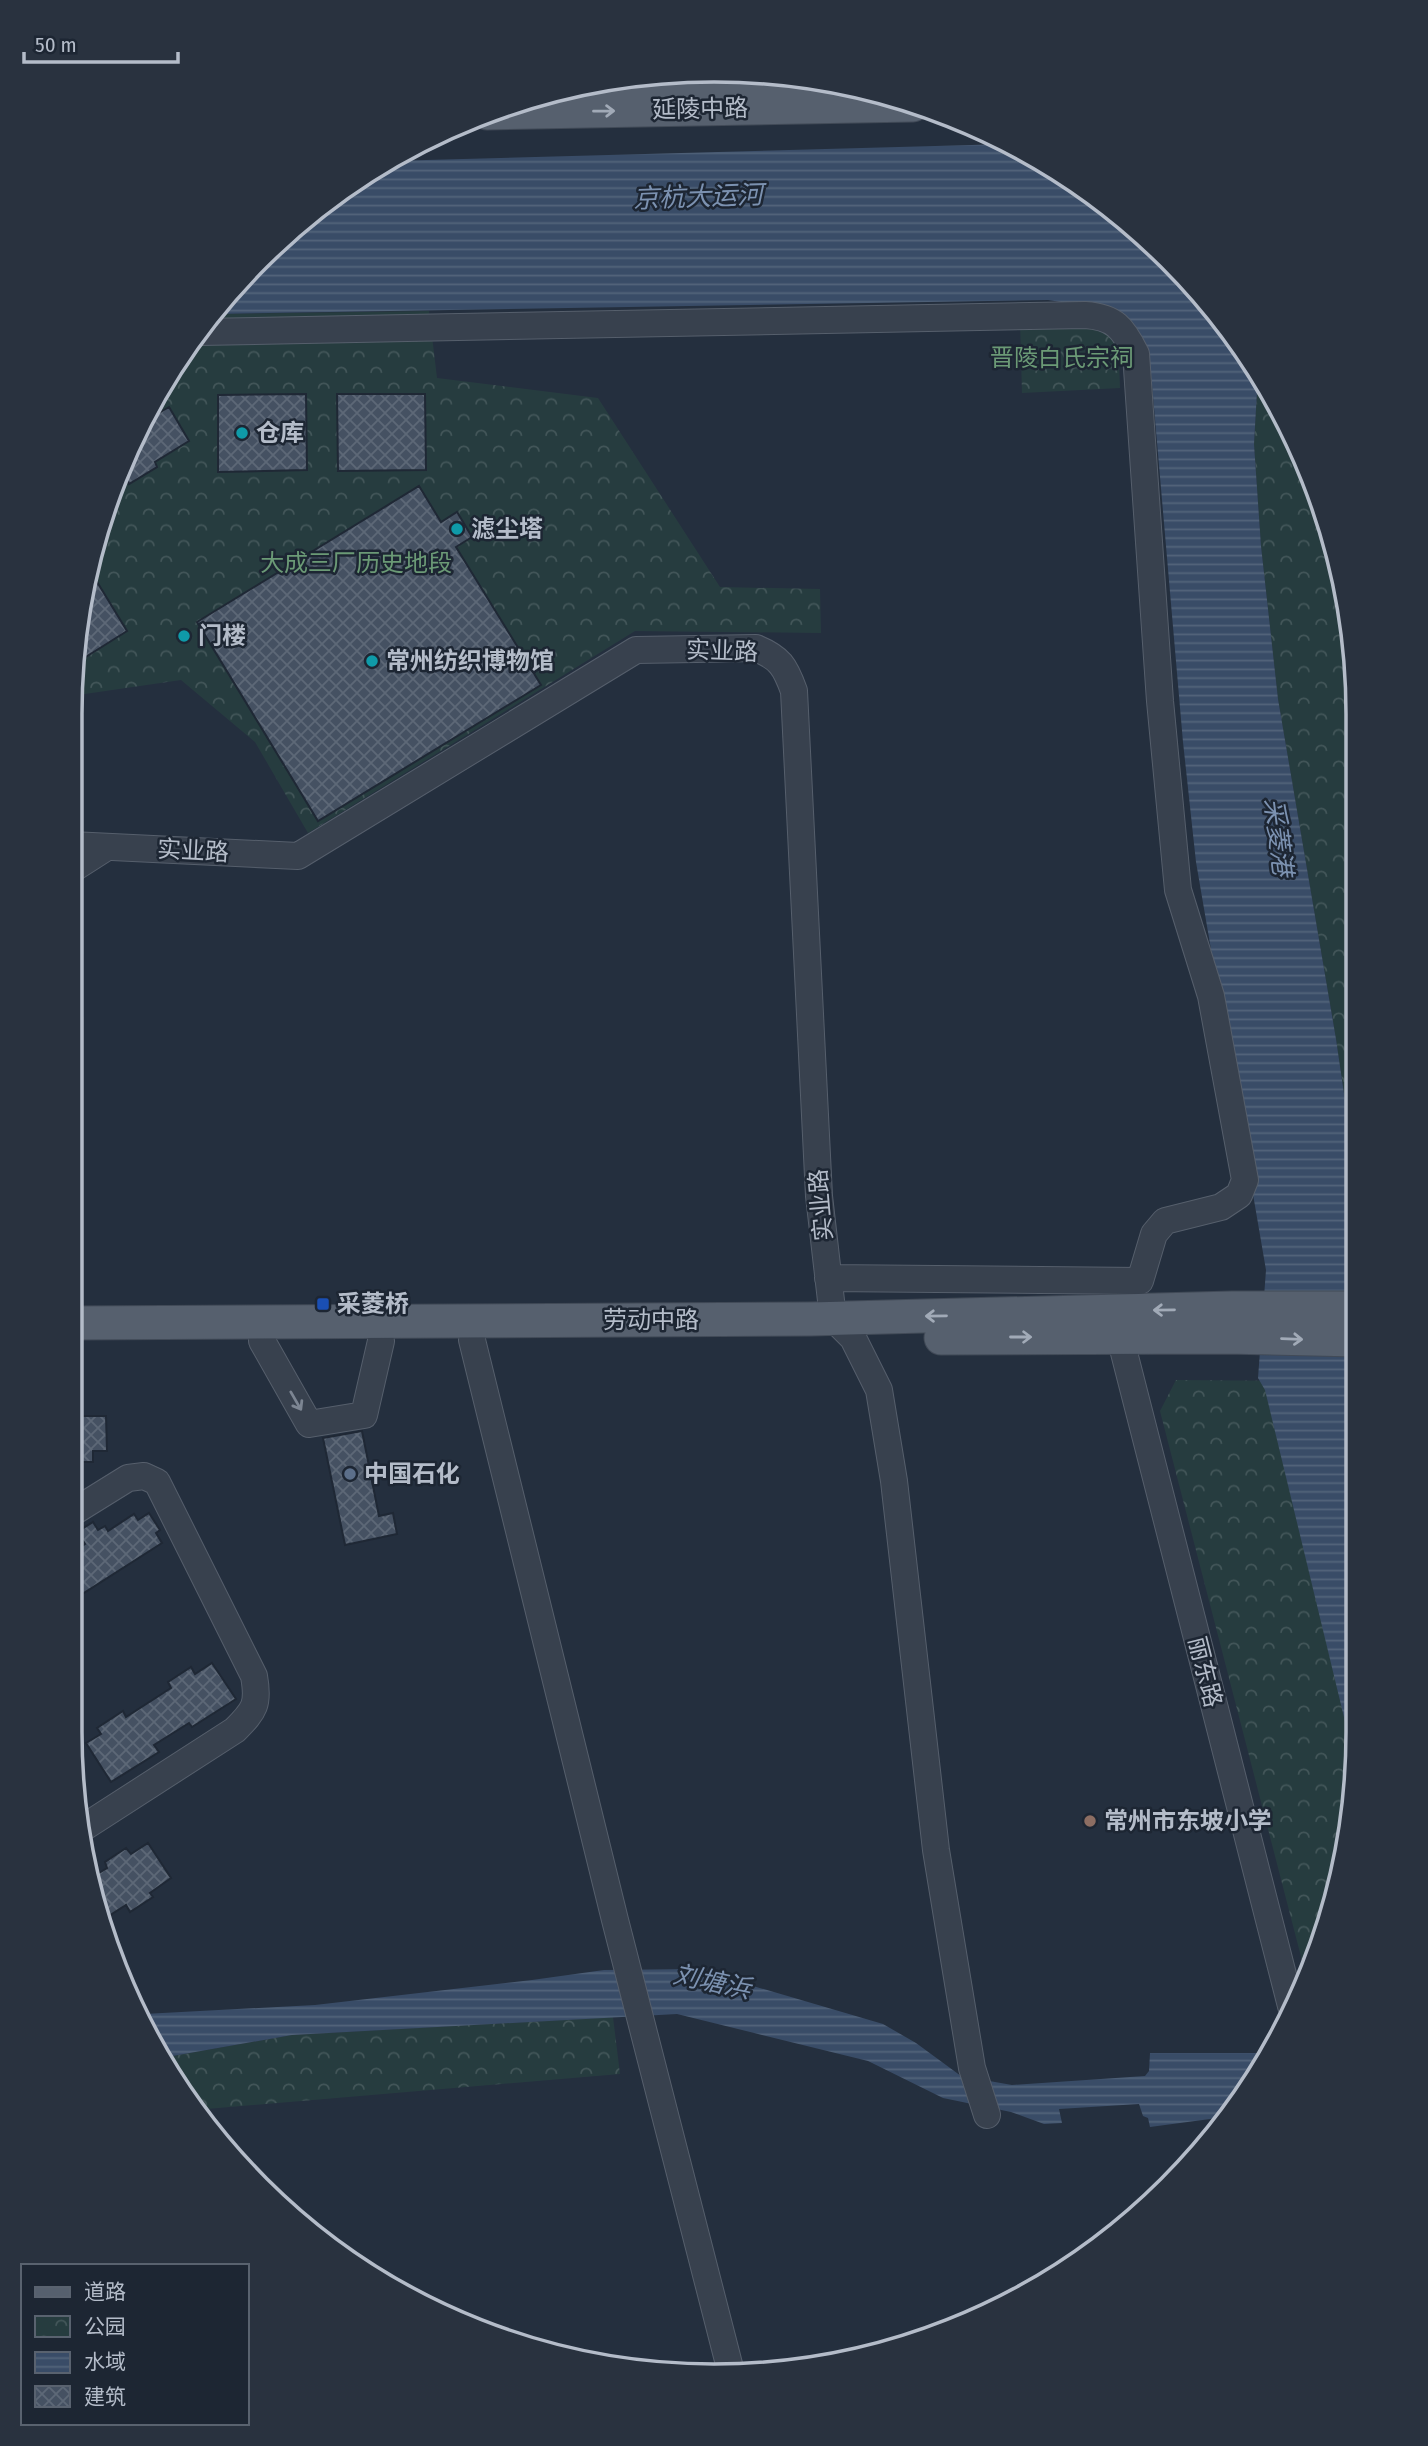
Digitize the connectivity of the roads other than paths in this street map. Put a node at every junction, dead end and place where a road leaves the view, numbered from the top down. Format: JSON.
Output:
{"nodes":[{"id":1,"x":883,"y":106,"type":"edge"},
{"id":2,"x":523,"y":112,"type":"edge"},
{"id":3,"x":211,"y":332,"type":"edge"},
{"id":4,"x":82,"y":846,"type":"edge"},
{"id":5,"x":107,"y":847,"type":"junction"},
{"id":6,"x":82,"y":863,"type":"edge"},
{"id":7,"x":828,"y":1278,"type":"junction"},
{"id":8,"x":1346,"y":1309,"type":"edge"},
{"id":9,"x":1229,"y":1322,"type":"junction"},
{"id":10,"x":82,"y":1323,"type":"edge"},
{"id":11,"x":843,"y":1328,"type":"junction"},
{"id":12,"x":1120,"y":1337,"type":"junction"},
{"id":13,"x":1346,"y":1338,"type":"edge"},
{"id":14,"x":472,"y":1340,"type":"junction"},
{"id":15,"x":262,"y":1341,"type":"junction"},
{"id":16,"x":381,"y":1341,"type":"junction"},
{"id":17,"x":82,"y":1342,"type":"edge"},
{"id":18,"x":82,"y":1507,"type":"edge"},
{"id":19,"x":89,"y":1824,"type":"edge"},
{"id":20,"x":1288,"y":1995,"type":"edge"},
{"id":21,"x":987,"y":2115,"type":"dead end"},
{"id":22,"x":729,"y":2363,"type":"edge"}],
"edges":[{"from":2,"to":1,"type":"main road","name":"延陵中路","one_way":true},
{"from":3,"to":7,"type":"street"},
{"from":4,"to":5,"type":"street","name":"实业路"},
{"from":5,"to":6,"type":"street"},
{"from":5,"to":7,"type":"street","name":"实业路"},
{"from":7,"to":11,"type":"street","name":"实业路"},
{"from":8,"to":9,"type":"main road"},
{"from":9,"to":11,"type":"main road","name":"劳动中路","one_way":true},
{"from":9,"to":12,"type":"main road","name":"劳动中路"},
{"from":9,"to":13,"type":"main road","one_way":true},
{"from":10,"to":11,"type":"main road","name":"劳动中路"},
{"from":11,"to":12,"type":"main road","name":"劳动中路","one_way":true},
{"from":11,"to":14,"type":"main road","name":"劳动中路"},
{"from":11,"to":21,"type":"street","name":"实业路"},
{"from":12,"to":20,"type":"street","name":"丽东路"},
{"from":14,"to":16,"type":"main road","name":"劳动中路"},
{"from":14,"to":22,"type":"street"},
{"from":15,"to":16,"type":"main road","name":"劳动中路"},
{"from":15,"to":16,"type":"street","one_way":true},
{"from":15,"to":17,"type":"main road","name":"劳动中路"},
{"from":18,"to":19,"type":"street"}]}
